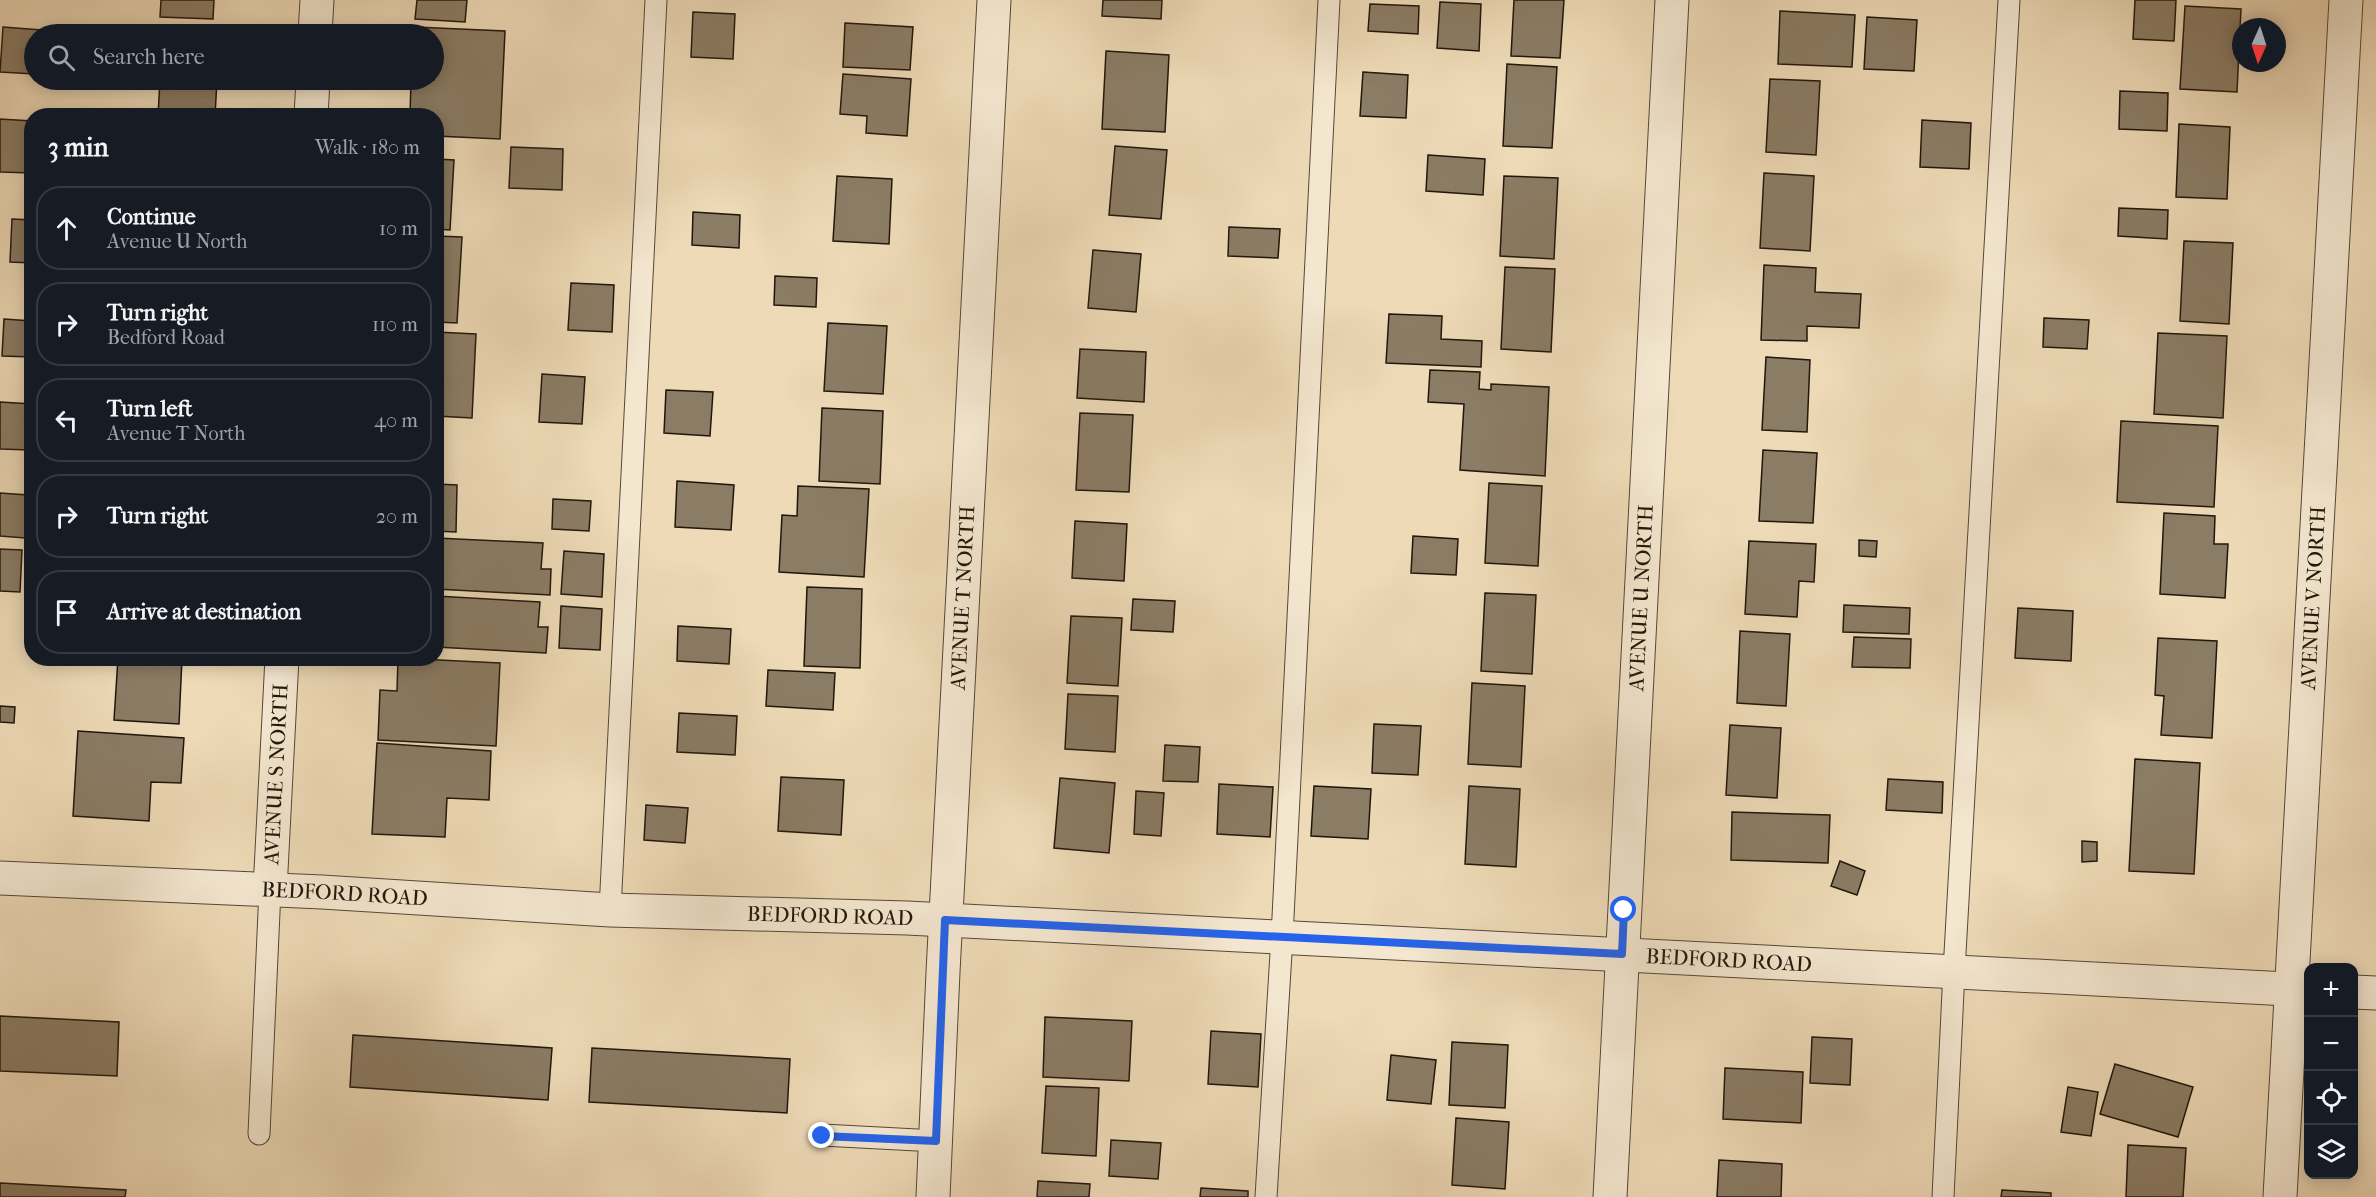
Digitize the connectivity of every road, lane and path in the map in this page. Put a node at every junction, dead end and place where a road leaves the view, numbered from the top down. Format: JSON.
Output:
{"nodes":[{"id":1,"x":317,"y":0,"type":"edge"},
{"id":2,"x":656,"y":0,"type":"edge"},
{"id":3,"x":994,"y":0,"type":"edge"},
{"id":4,"x":1329,"y":0,"type":"edge"},
{"id":5,"x":1672,"y":0,"type":"edge"},
{"id":6,"x":2009,"y":0,"type":"edge"},
{"id":7,"x":2346,"y":0,"type":"edge"},
{"id":8,"x":316,"y":24,"type":"edge"},
{"id":9,"x":312,"y":90,"type":"edge"},
{"id":10,"x":311,"y":108,"type":"edge"},
{"id":11,"x":282,"y":666,"type":"edge"},
{"id":12,"x":0,"y":878,"type":"edge"},
{"id":13,"x":270,"y":890,"type":"junction"},
{"id":14,"x":610,"y":910,"type":"junction"},
{"id":15,"x":945,"y":920,"type":"junction"},
{"id":16,"x":1282,"y":937,"type":"junction"},
{"id":17,"x":1622,"y":954,"type":"junction"},
{"id":18,"x":1954,"y":971,"type":"junction"},
{"id":19,"x":2300,"y":989,"type":"edge"},
{"id":20,"x":2358,"y":992,"type":"edge"},
{"id":21,"x":2376,"y":993,"type":"edge"},
{"id":22,"x":259,"y":1134,"type":"dead end"},
{"id":23,"x":822,"y":1136,"type":"dead end"},
{"id":24,"x":936,"y":1141,"type":"junction"},
{"id":25,"x":933,"y":1197,"type":"edge"},
{"id":26,"x":1266,"y":1197,"type":"edge"},
{"id":27,"x":1610,"y":1197,"type":"edge"},
{"id":28,"x":1943,"y":1197,"type":"edge"},
{"id":29,"x":2280,"y":1197,"type":"edge"}],
"edges":[{"from":1,"to":8,"type":"street"},
{"from":2,"to":14,"type":"lane"},
{"from":3,"to":15,"type":"street","name":"AVENUE T NORTH"},
{"from":4,"to":16,"type":"lane"},
{"from":5,"to":17,"type":"street","name":"AVENUE U NORTH"},
{"from":6,"to":18,"type":"lane"},
{"from":7,"to":19,"type":"street","name":"AVENUE V NORTH"},
{"from":9,"to":10,"type":"street"},
{"from":11,"to":13,"type":"street","name":"AVENUE S NORTH"},
{"from":12,"to":13,"type":"street","name":"BEDFORD ROAD"},
{"from":13,"to":14,"type":"street","name":"BEDFORD ROAD"},
{"from":13,"to":22,"type":"lane"},
{"from":14,"to":15,"type":"street","name":"BEDFORD ROAD"},
{"from":15,"to":16,"type":"street","name":"BEDFORD ROAD"},
{"from":15,"to":24,"type":"street","name":"AVENUE T NORTH"},
{"from":16,"to":17,"type":"street","name":"BEDFORD ROAD"},
{"from":16,"to":26,"type":"lane"},
{"from":17,"to":18,"type":"street","name":"BEDFORD ROAD"},
{"from":17,"to":27,"type":"street","name":"AVENUE U NORTH"},
{"from":18,"to":19,"type":"street","name":"BEDFORD ROAD"},
{"from":18,"to":28,"type":"lane"},
{"from":19,"to":29,"type":"street","name":"AVENUE V NORTH"},
{"from":20,"to":21,"type":"street"},
{"from":23,"to":24,"type":"lane"},
{"from":24,"to":25,"type":"street","name":"AVENUE T NORTH"}]}
